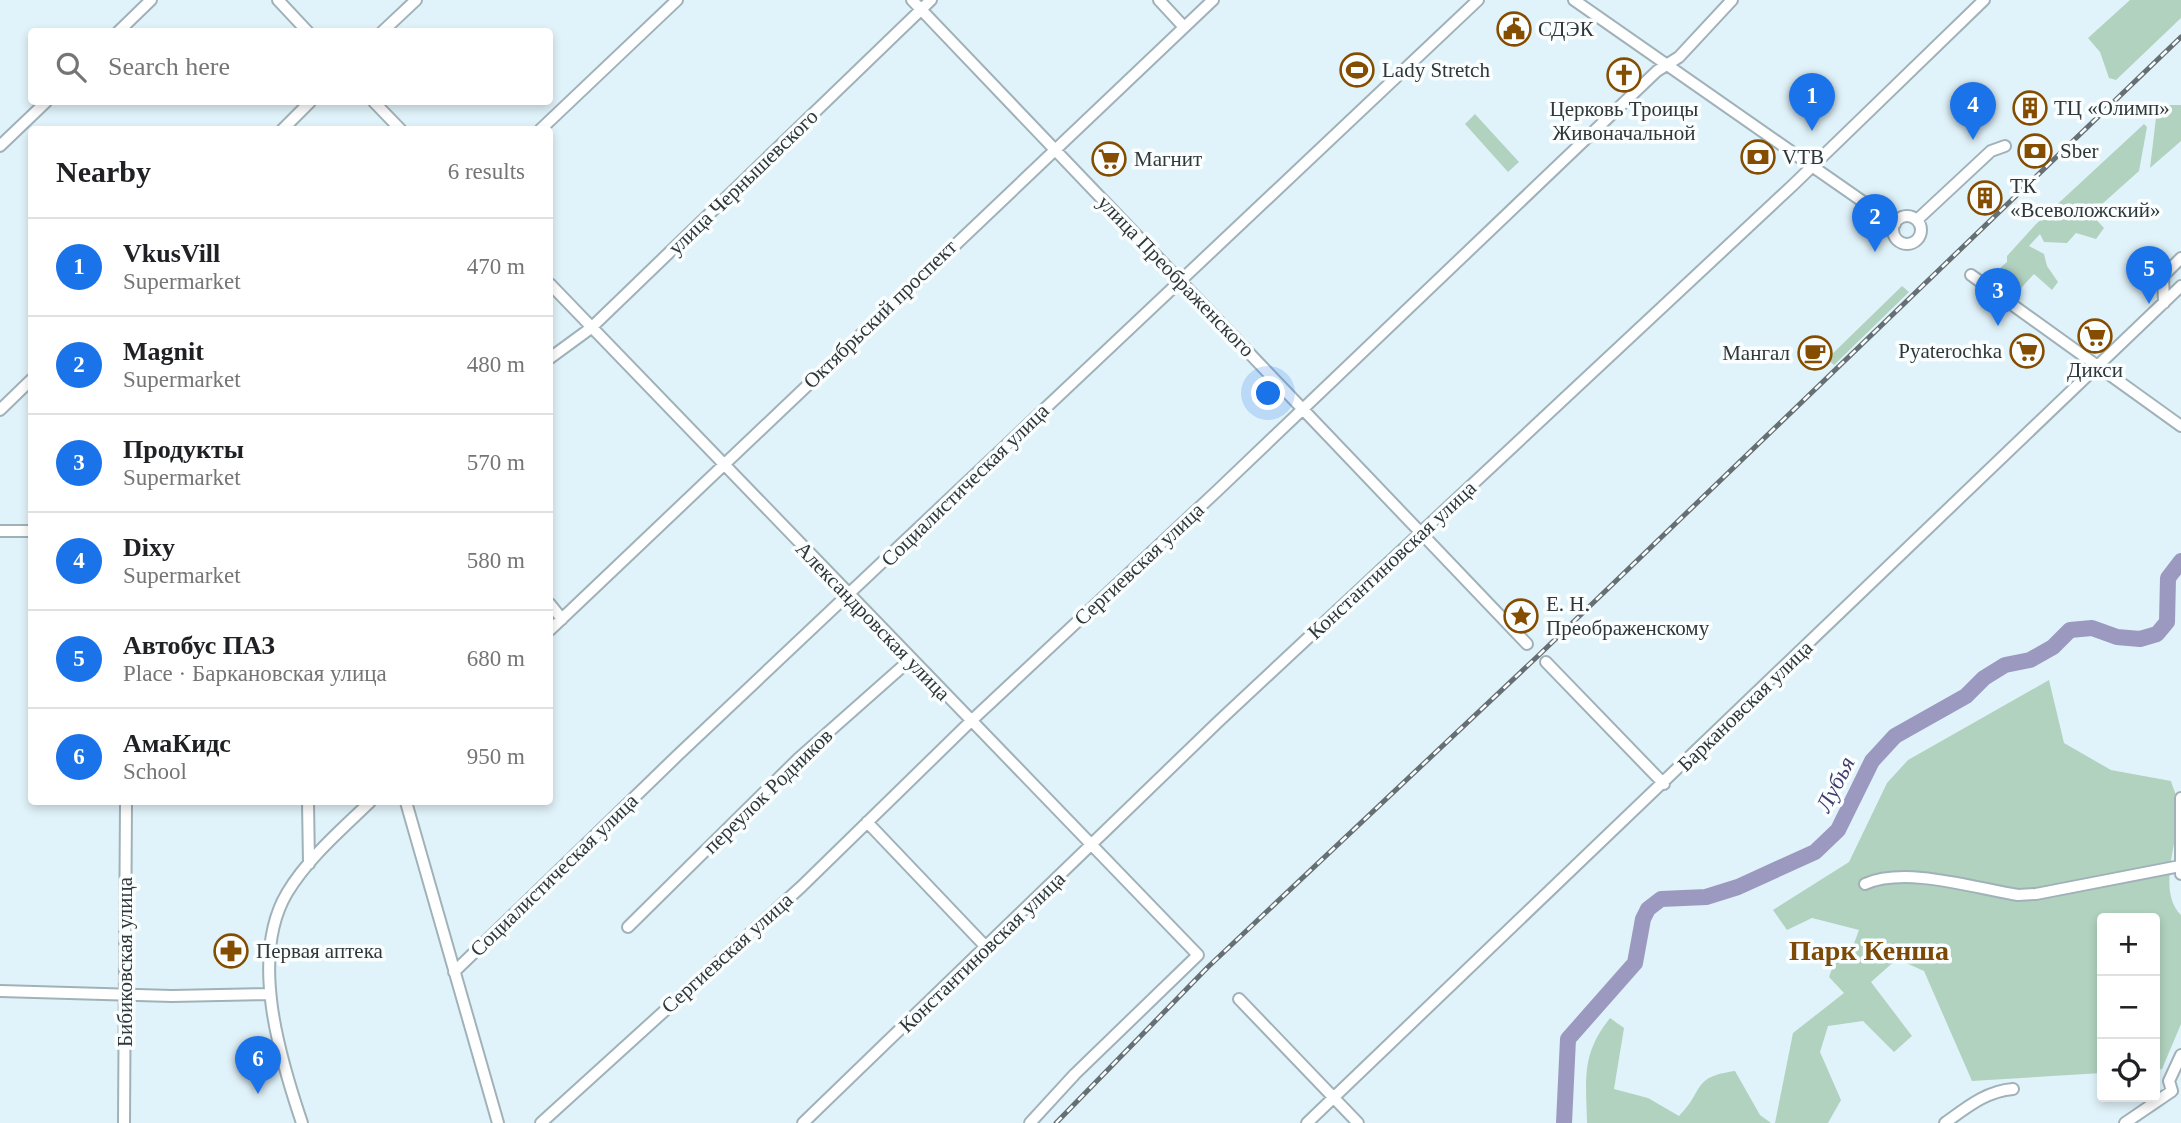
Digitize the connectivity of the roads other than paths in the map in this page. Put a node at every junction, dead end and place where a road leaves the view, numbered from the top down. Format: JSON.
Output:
{"nodes":[{"id":1,"x":151,"y":0,"type":"edge"},
{"id":2,"x":278,"y":0,"type":"edge"},
{"id":3,"x":416,"y":0,"type":"edge"},
{"id":4,"x":677,"y":0,"type":"edge"},
{"id":5,"x":912,"y":0,"type":"edge"},
{"id":6,"x":931,"y":0,"type":"edge"},
{"id":7,"x":1159,"y":0,"type":"edge"},
{"id":8,"x":1213,"y":0,"type":"edge"},
{"id":9,"x":1478,"y":0,"type":"edge"},
{"id":10,"x":1574,"y":0,"type":"edge"},
{"id":11,"x":1732,"y":0,"type":"edge"},
{"id":12,"x":1984,"y":0,"type":"edge"},
{"id":13,"x":921,"y":10,"type":"junction"},
{"id":14,"x":1184,"y":27,"type":"junction"},
{"id":15,"x":122,"y":28,"type":"edge"},
{"id":16,"x":304,"y":28,"type":"edge"},
{"id":17,"x":386,"y":28,"type":"edge"},
{"id":18,"x":1666,"y":65,"type":"junction"},
{"id":19,"x":43,"y":105,"type":"edge"},
{"id":20,"x":307,"y":105,"type":"edge"},
{"id":21,"x":377,"y":105,"type":"edge"},
{"id":22,"x":286,"y":126,"type":"edge"},
{"id":23,"x":397,"y":126,"type":"edge"},
{"id":24,"x":544,"y":126,"type":"edge"},
{"id":25,"x":0,"y":146,"type":"edge"},
{"id":26,"x":2005,"y":146,"type":"dead end"},
{"id":27,"x":1054,"y":148,"type":"junction"},
{"id":28,"x":1810,"y":167,"type":"junction"},
{"id":29,"x":1918,"y":219,"type":"junction"},
{"id":30,"x":1895,"y":224,"type":"junction"},
{"id":31,"x":2181,"y":258,"type":"edge"},
{"id":32,"x":1971,"y":275,"type":"dead end"},
{"id":33,"x":1182,"y":281,"type":"junction"},
{"id":34,"x":2181,"y":286,"type":"edge"},
{"id":35,"x":553,"y":288,"type":"edge"},
{"id":36,"x":2164,"y":303,"type":"junction"},
{"id":37,"x":591,"y":328,"type":"junction"},
{"id":38,"x":553,"y":356,"type":"edge"},
{"id":39,"x":2098,"y":367,"type":"junction"},
{"id":40,"x":28,"y":383,"type":"edge"},
{"id":41,"x":1304,"y":409,"type":"junction"},
{"id":42,"x":0,"y":410,"type":"edge"},
{"id":43,"x":2181,"y":426,"type":"edge"},
{"id":44,"x":724,"y":464,"type":"junction"},
{"id":45,"x":0,"y":531,"type":"edge"},
{"id":46,"x":28,"y":531,"type":"edge"},
{"id":47,"x":1421,"y":534,"type":"junction"},
{"id":48,"x":849,"y":595,"type":"junction"},
{"id":49,"x":553,"y":608,"type":"edge"},
{"id":50,"x":562,"y":619,"type":"junction"},
{"id":51,"x":553,"y":627,"type":"edge"},
{"id":52,"x":1527,"y":644,"type":"dead end"},
{"id":53,"x":911,"y":659,"type":"junction"},
{"id":54,"x":1546,"y":662,"type":"dead end"},
{"id":55,"x":970,"y":722,"type":"junction"},
{"id":56,"x":1664,"y":784,"type":"junction"},
{"id":57,"x":2181,"y":798,"type":"edge"},
{"id":58,"x":125,"y":805,"type":"edge"},
{"id":59,"x":308,"y":805,"type":"edge"},
{"id":60,"x":367,"y":805,"type":"edge"},
{"id":61,"x":407,"y":805,"type":"edge"},
{"id":62,"x":867,"y":822,"type":"junction"},
{"id":63,"x":1092,"y":847,"type":"junction"},
{"id":64,"x":309,"y":864,"type":"junction"},
{"id":65,"x":2180,"y":870,"type":"edge"},
{"id":66,"x":1864,"y":884,"type":"dead end"},
{"id":67,"x":628,"y":927,"type":"dead end"},
{"id":68,"x":987,"y":948,"type":"junction"},
{"id":69,"x":454,"y":972,"type":"junction"},
{"id":70,"x":0,"y":991,"type":"edge"},
{"id":71,"x":269,"y":994,"type":"junction"},
{"id":72,"x":126,"y":995,"type":"junction"},
{"id":73,"x":1239,"y":999,"type":"dead end"},
{"id":74,"x":2181,"y":1055,"type":"edge"},
{"id":75,"x":2013,"y":1089,"type":"dead end"},
{"id":76,"x":2172,"y":1091,"type":"junction"},
{"id":77,"x":1334,"y":1098,"type":"junction"},
{"id":78,"x":2181,"y":1102,"type":"edge"},
{"id":79,"x":124,"y":1123,"type":"edge"},
{"id":80,"x":302,"y":1123,"type":"edge"},
{"id":81,"x":498,"y":1123,"type":"edge"},
{"id":82,"x":541,"y":1123,"type":"edge"},
{"id":83,"x":803,"y":1123,"type":"edge"},
{"id":84,"x":1030,"y":1123,"type":"edge"},
{"id":85,"x":1307,"y":1123,"type":"edge"},
{"id":86,"x":1358,"y":1123,"type":"edge"},
{"id":87,"x":1945,"y":1123,"type":"edge"},
{"id":88,"x":2125,"y":1123,"type":"edge"}],
"edges":[{"from":1,"to":15,"type":"street"},
{"from":2,"to":16,"type":"street"},
{"from":3,"to":17,"type":"street"},
{"from":4,"to":24,"type":"street"},
{"from":5,"to":13,"type":"street","name":"улица Преображенского"},
{"from":6,"to":13,"type":"street","name":"улица Чернышевского"},
{"from":7,"to":14,"type":"street"},
{"from":8,"to":14,"type":"street","name":"Октябрьский проспект"},
{"from":9,"to":33,"type":"street","name":"Социалистическая улица"},
{"from":10,"to":18,"type":"street"},
{"from":11,"to":18,"type":"street","name":"Сергиевская улица"},
{"from":12,"to":28,"type":"street","name":"Константиновская улица"},
{"from":13,"to":27,"type":"street","name":"улица Преображенского"},
{"from":13,"to":37,"type":"street","name":"улица Чернышевского"},
{"from":14,"to":27,"type":"street","name":"Октябрьский проспект"},
{"from":18,"to":28,"type":"street"},
{"from":18,"to":41,"type":"street","name":"Сергиевская улица"},
{"from":19,"to":25,"type":"street"},
{"from":20,"to":22,"type":"street"},
{"from":21,"to":23,"type":"street"},
{"from":26,"to":29,"type":"street"},
{"from":27,"to":33,"type":"street","name":"улица Преображенского"},
{"from":27,"to":44,"type":"street","name":"Октябрьский проспект"},
{"from":28,"to":30,"type":"street"},
{"from":28,"to":47,"type":"street","name":"Константиновская улица"},
{"from":29,"to":30,"type":"street"},
{"from":29,"to":30,"type":"street"},
{"from":31,"to":36,"type":"street"},
{"from":32,"to":39,"type":"street"},
{"from":33,"to":41,"type":"street","name":"улица Преображенского"},
{"from":33,"to":48,"type":"street","name":"Социалистическая улица"},
{"from":34,"to":36,"type":"street","name":"Баркановская улица"},
{"from":35,"to":37,"type":"street","name":"Александровская улица"},
{"from":36,"to":39,"type":"street","name":"Баркановская улица"},
{"from":37,"to":38,"type":"street","name":"улица Чернышевского"},
{"from":37,"to":44,"type":"street","name":"Александровская улица"},
{"from":39,"to":43,"type":"street"},
{"from":39,"to":56,"type":"street","name":"Баркановская улица"},
{"from":40,"to":42,"type":"street"},
{"from":41,"to":47,"type":"street","name":"улица Преображенского"},
{"from":41,"to":55,"type":"street","name":"Сергиевская улица"},
{"from":44,"to":48,"type":"street","name":"Александровская улица"},
{"from":44,"to":50,"type":"street","name":"Октябрьский проспект"},
{"from":45,"to":46,"type":"street"},
{"from":47,"to":52,"type":"street","name":"улица Преображенского"},
{"from":47,"to":63,"type":"street","name":"Константиновская улица"},
{"from":48,"to":53,"type":"street","name":"Александровская улица"},
{"from":48,"to":69,"type":"street","name":"Социалистическая улица"},
{"from":49,"to":50,"type":"street"},
{"from":50,"to":51,"type":"street","name":"Октябрьский проспект"},
{"from":53,"to":55,"type":"street","name":"Александровская улица"},
{"from":53,"to":67,"type":"street","name":"переулок Родников"},
{"from":54,"to":56,"type":"street"},
{"from":55,"to":62,"type":"street","name":"Сергиевская улица"},
{"from":55,"to":63,"type":"street","name":"Александровская улица"},
{"from":56,"to":77,"type":"street","name":"Баркановская улица"},
{"from":57,"to":65,"type":"street"},
{"from":58,"to":72,"type":"street","name":"Бибиковская улица"},
{"from":59,"to":64,"type":"street"},
{"from":60,"to":64,"type":"street"},
{"from":61,"to":69,"type":"street"},
{"from":62,"to":68,"type":"street"},
{"from":62,"to":82,"type":"street","name":"Сергиевская улица"},
{"from":63,"to":68,"type":"street","name":"Константиновская улица"},
{"from":63,"to":84,"type":"street","name":"Александровская улица"},
{"from":64,"to":71,"type":"street"},
{"from":65,"to":66,"type":"street"},
{"from":68,"to":83,"type":"street","name":"Константиновская улица"},
{"from":69,"to":81,"type":"street"},
{"from":70,"to":72,"type":"street"},
{"from":71,"to":72,"type":"street"},
{"from":71,"to":80,"type":"street"},
{"from":72,"to":79,"type":"street","name":"Бибиковская улица"},
{"from":73,"to":77,"type":"street"},
{"from":74,"to":76,"type":"street"},
{"from":75,"to":87,"type":"street"},
{"from":76,"to":78,"type":"street"},
{"from":76,"to":88,"type":"street"},
{"from":77,"to":85,"type":"street","name":"Баркановская улица"},
{"from":77,"to":86,"type":"street"}]}
